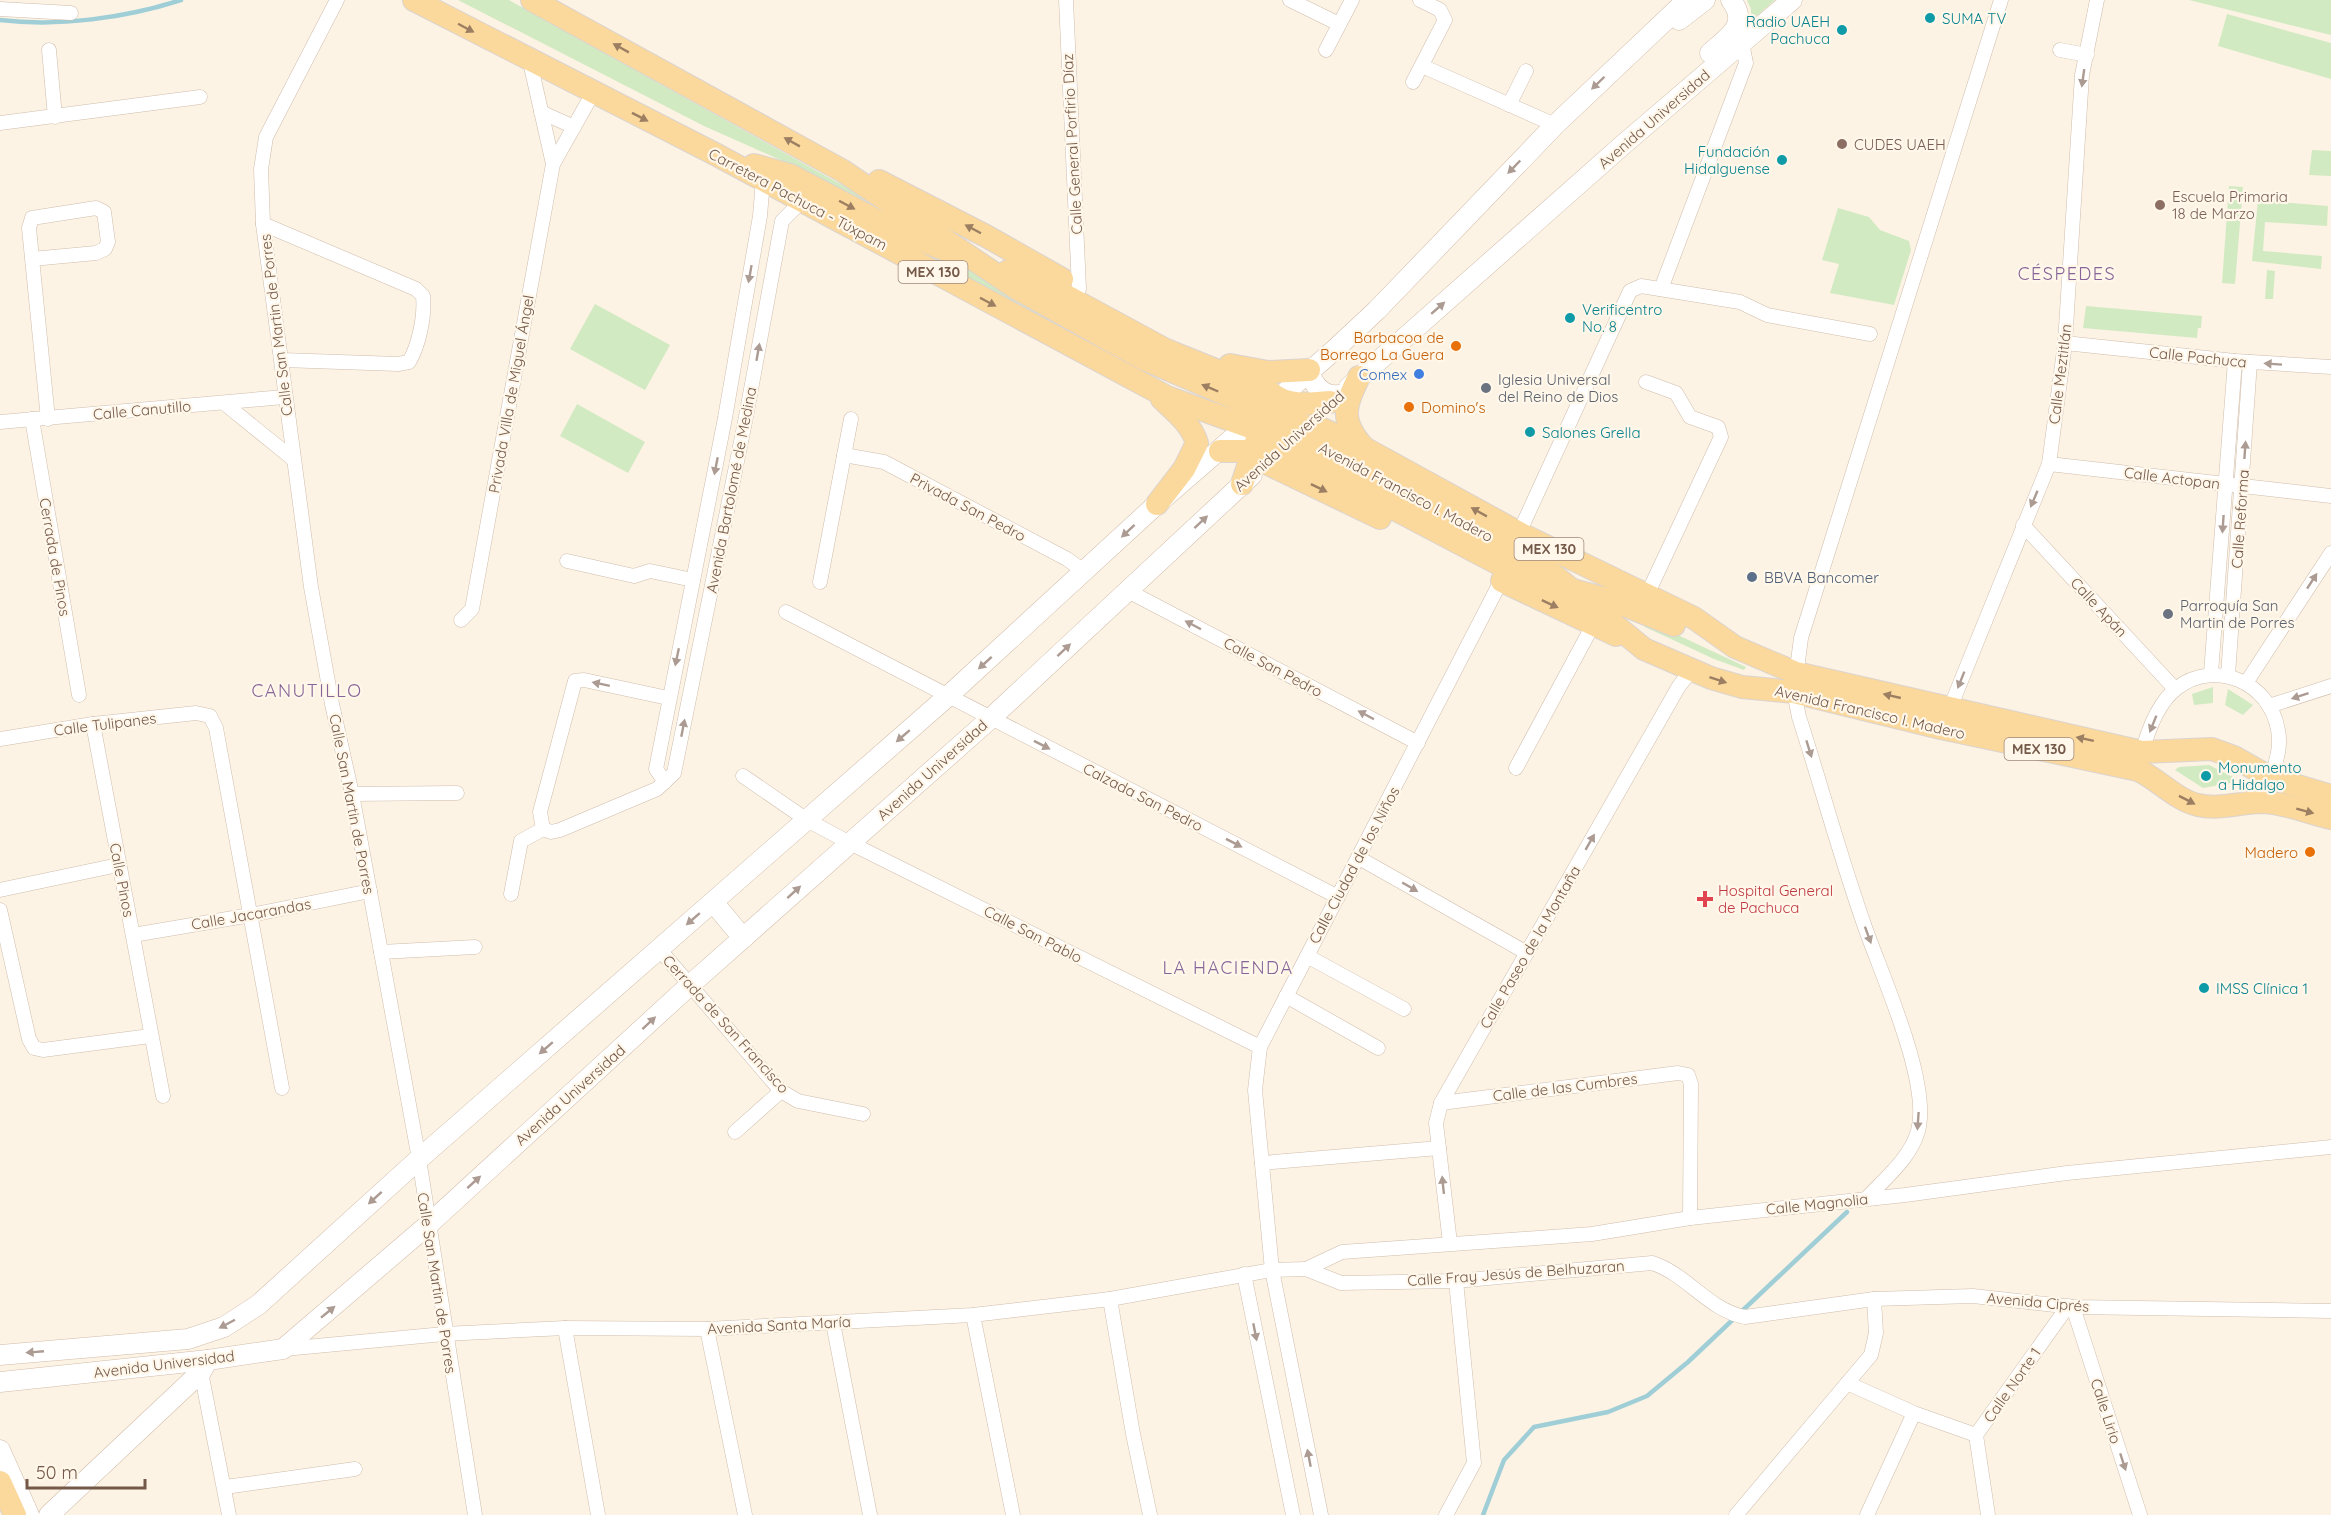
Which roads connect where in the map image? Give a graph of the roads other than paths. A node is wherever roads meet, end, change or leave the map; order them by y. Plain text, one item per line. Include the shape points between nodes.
1 (337, 0) edge
2 (414, 0) edge
3 (532, 0) edge
4 (1066, 0) edge
5 (1290, 0) edge
6 (1352, 0) edge
7 (1420, 0) edge
8 (1687, 0) edge
9 (1705, 0) edge
10 (1731, 0) edge
11 (1792, 0) edge
12 (2001, 0) edge
13 (2097, 0) edge
14 (0, 9) edge
15 (71, 13) dead end
16 (1339, 24) junction
17 (1742, 43) junction
18 (49, 50) dead end
19 (1326, 50) dead end
20 (2060, 50) dead end
21 (1629, 53) junction
22 (2087, 55) junction
23 (530, 62) junction
24 (1422, 66) junction
25 (1526, 71) dead end
26 (1413, 82) dead end
27 (593, 93) junction
28 (200, 97) dead end
29 (1509, 105) junction
30 (541, 112) junction
31 (55, 117) junction
32 (0, 123) edge
33 (1555, 125) junction
34 (574, 127) junction
35 (1624, 143) junction
36 (715, 154) junction
37 (553, 164) junction
38 (843, 171) junction
39 (763, 180) junction
40 (802, 201) junction
41 (263, 224) junction
42 (32, 258) junction
43 (978, 261) junction
44 (1079, 289) junction
45 (1660, 289) junction
46 (1870, 334) dead end
47 (2065, 343) junction
48 (282, 360) junction
49 (2235, 362) junction
50 (2250, 362) junction
51 (2331, 368) edge
52 (1309, 370) junction
53 (1359, 377) junction
54 (1646, 382) dead end
55 (1152, 389) junction
56 (284, 397) junction
57 (1335, 398) junction
58 (224, 403) junction
59 (725, 418) junction
60 (32, 419) junction
61 (48, 419) junction
62 (851, 419) dead end
63 (0, 422) edge
64 (745, 422) junction
65 (1275, 429) junction
66 (1364, 448) junction
67 (1218, 453) junction
68 (844, 455) junction
69 (293, 459) junction
70 (2049, 464) junction
71 (1242, 484) junction
72 (2226, 484) junction
73 (2243, 485) junction
74 (2331, 496) edge
75 (1157, 504) junction
76 (2023, 525) junction
77 (1519, 533) junction
78 (2331, 553) edge
79 (567, 561) dead end
80 (1085, 572) junction
81 (693, 580) junction
82 (1501, 581) junction
83 (820, 582) dead end
84 (1128, 591) junction
85 (1577, 592) junction
86 (1646, 597) junction
87 (786, 612) dead end
88 (460, 620) dead end
89 (1593, 625) junction
90 (1735, 647) junction
91 (1644, 649) junction
92 (1692, 670) junction
93 (2211, 673) junction
94 (2228, 675) junction
95 (1795, 683) junction
96 (2246, 683) junction
97 (2331, 686) edge
98 (2175, 689) junction
99 (79, 695) dead end
100 (947, 697) junction
101 (668, 698) junction
102 (2269, 706) junction
103 (990, 719) junction
104 (1945, 719) junction
105 (93, 724) junction
106 (0, 739) edge
107 (1418, 742) junction
108 (2140, 761) junction
109 (1516, 768) dead end
110 (743, 776) dead end
111 (2271, 778) junction
112 (665, 782) junction
113 (457, 794) dead end
114 (352, 795) junction
115 (2331, 796) edge
116 (2265, 802) junction
117 (2331, 818) edge
118 (807, 820) junction
119 (543, 829) junction
120 (850, 843) junction
121 (1359, 858) junction
122 (118, 865) junction
123 (0, 890) edge
124 (370, 891) junction
125 (511, 894) dead end
126 (1338, 897) junction
127 (713, 902) junction
128 (0, 910) edge
129 (251, 915) junction
130 (133, 935) junction
131 (743, 938) junction
132 (475, 947) dead end
133 (659, 949) junction
134 (381, 952) junction
135 (1527, 953) junction
136 (1307, 956) junction
137 (690, 985) junction
138 (1286, 996) junction
139 (1404, 1009) dead end
140 (150, 1036) junction
141 (1260, 1047) junction
142 (1378, 1048) dead end
143 (282, 1088) dead end
144 (781, 1091) junction
145 (163, 1096) dead end
146 (1441, 1103) junction
147 (863, 1114) dead end
148 (735, 1132) dead end
149 (2331, 1147) edge
150 (1439, 1148) junction
151 (418, 1159) junction
152 (1262, 1164) junction
153 (1866, 1199) junction
154 (1690, 1218) junction
155 (429, 1224) junction
156 (1450, 1243) junction
157 (1306, 1269) junction
158 (1272, 1270) junction
159 (1244, 1274) junction
160 (1456, 1281) junction
161 (1110, 1299) junction
162 (1874, 1299) junction
163 (2070, 1306) junction
164 (2331, 1311) edge
165 (973, 1315) junction
166 (1746, 1317) joint
167 (833, 1323) junction
168 (565, 1328) junction
169 (707, 1329) junction
170 (444, 1334) junction
171 (283, 1349) junction
172 (0, 1355) edge
173 (205, 1366) junction
174 (0, 1382) edge
175 (1847, 1383) junction
176 (1914, 1413) junction
177 (1976, 1435) junction
178 (0, 1450) edge
179 (355, 1469) dead end
180 (0, 1482) edge
181 (225, 1487) junction
182 (52, 1514) edge
183 (15, 1515) edge
184 (29, 1515) edge
185 (230, 1515) edge
186 (475, 1515) edge
187 (598, 1515) edge
188 (745, 1515) edge
189 (870, 1515) edge
190 (1014, 1515) edge
191 (1150, 1515) edge
192 (1293, 1515) edge
193 (1320, 1515) edge
194 (1446, 1515) edge
195 (1736, 1515) edge
196 (1867, 1515) edge
197 (1988, 1515) edge
198 (2140, 1515) edge

1 - 41 street, Calle San Martin de Porres via 266,137 261,169
2 -> 23 main road, Carretera Pachuca - Túxpam / MEX 130
38 -> 3 main road, MEX 130
4 - 44 street, Calle General Porfirio Díaz
5 - 16 street
6 - 16 street
7 - 24 street via 1440,10 1445,20
8 - 21 main road
9 - 21 main road
10 - 35 main road via 1739,13 1734,29 1639,114
11 - 17 main road, Avenida Universidad
12 - 95 street via 1801,638
13 - 22 street, Calle Meztitlán
14 - 15 street
16 - 19 street
17 - 35 main road, Avenida Universidad
17 - 45 street via 1746,63
18 - 31 street
20 - 22 street
21 -> 33 main road
22 -> 47 street, Calle Meztitlán via 2082,75
23 - 27 main road, Carretera Pachuca - Túxpam / MEX 130
23 - 30 street, Privada Villa de Miguel Ángel
24 - 26 street
24 - 29 street
25 - 29 street
27 - 34 street, Privada Villa de Miguel Ángel
27 -> 36 main road, Carretera Pachuca - Túxpam / MEX 130
28 - 31 street
29 - 33 street
30 - 34 street
30 - 37 street, Privada Villa de Miguel Ángel
31 - 32 street
33 -> 52 main road via 1377,310
34 - 37 street, Privada Villa de Miguel Ángel
53 -> 35 main road, Avenida Universidad
36 - 39 main road, Carretera Pachuca - Túxpam / MEX 130
36 -> 43 main road via 790,175 897,231
37 - 88 street, Privada Villa de Miguel Ángel via 472,609
38 - 43 main road, MEX 130
44 -> 38 main road via 885,183
39 - 40 main road, Carretera Pachuca - Túxpam / MEX 130
39 -> 59 street, Avenida Bartolomé de Medina
40 -> 55 main road, Carretera Pachuca - Túxpam / MEX 130
64 -> 40 street, Avenida Bartolomé de Medina via 782,221
41 - 48 street, Calle San Martin de Porres
41 - 48 street via 416,289 423,296 415,353 409,362
42 - 42 street via 105,249 108,242 104,212 96,208 32,218
42 - 61 street
43 - 65 main road, MEX 130 via 1026,294
44 - 52 main road via 1232,366 1268,372
45 - 46 street via 1740,302 1767,315
45 - 77 street via 1641,286 1630,291
47 - 49 street, Calle Pachuca
47 - 70 street, Calle Meztitlán
48 - 56 street, Calle San Martin de Porres
49 - 50 street, Calle Pachuca
49 - 72 street, Calle Reforma
51 -> 50 street, Calle Pachuca
73 -> 50 street, Calle Reforma
52 - 57 main road via 1320,390
52 - 65 main road
53 - 57 main road, Avenida Universidad
53 - 66 main road via 1346,406 1346,417
54 - 86 street via 1676,393 1690,417 1718,428 1721,437
55 - 65 main road, Carretera Pachuca - Túxpam / MEX 130
55 - 75 main road via 1184,420 1197,443 1184,469
56 - 58 street, Calle Canutillo
56 - 69 street, Calle San Martin de Porres
57 - 65 main road
58 - 61 street, Calle Canutillo
58 - 69 street
59 - 64 street
59 -> 81 street, Avenida Bartolomé de Medina
60 - 61 street, Calle Canutillo
60 - 63 street, Calle Canutillo
60 - 99 street, Cerrada de Pinos
62 - 68 street
112 -> 64 street, Avenida Bartolomé de Medina via 674,773
65 - 66 main road, Avenida Francisco I. Madero / MEX 130 via 1320,428
65 - 67 main road
65 - 71 main road
65 -> 82 main road
65 - 85 main road, Avenida Francisco I. Madero / MEX 130 via 1310,442 1507,545
77 -> 66 main road, Avenida Francisco I. Madero / MEX 130
67 - 71 main road via 1240,465
67 - 75 main road, Avenida Universidad
68 - 80 street, Privada San Pedro via 884,462
68 - 83 street
69 - 114 street, Calle San Martin de Porres via 311,587
70 - 72 street, Calle Actopan
70 -> 76 street, Calle Meztitlán
84 -> 71 main road, Avenida Universidad
72 - 73 street, Calle Actopan
72 -> 93 street, Calle Reforma
73 - 74 street, Calle Actopan
73 - 94 street, Calle Reforma
75 -> 80 main road, Avenida Universidad
76 - 98 street, Calle Apán
76 -> 104 street, Calle Meztitlán
77 - 86 main road, Avenida Francisco I. Madero / MEX 130
96 -> 78 street
79 - 81 street via 634,576 650,571
80 -> 100 main road, Avenida Universidad
81 -> 101 street, Avenida Bartolomé de Medina
82 -> 89 main road
82 - 107 street, Calle Ciudad de los Niños
103 -> 84 main road, Avenida Universidad
107 -> 84 street, Calle San Pedro
85 - 90 main road via 1614,601
85 - 91 main road, Avenida Francisco I. Madero / MEX 130
86 - 90 main road, Avenida Francisco I. Madero / MEX 130 via 1694,618
87 - 100 street, Calzada San Pedro
89 - 91 main road
89 - 109 street
90 - 95 main road, Avenida Francisco I. Madero / MEX 130
91 - 92 main road, Avenida Francisco I. Madero / MEX 130
92 -> 95 main road, Avenida Francisco I. Madero / MEX 130 via 1742,687
135 -> 92 street, Calle Paseo de la Montaña via 1679,686
93 - 94 street
93 - 98 street
94 - 96 street
95 - 104 main road, Avenida Francisco I. Madero / MEX 130
95 -> 153 street via 1799,717 1866,929 1907,1040 1919,1101 1918,1130 1905,1158
96 - 102 street
97 -> 102 street
98 -> 108 street via 2154,719
100 - 103 street, Calzada San Pedro
100 -> 118 main road, Avenida Universidad
101 - 112 street, Avenida Bartolomé de Medina via 656,769
101 -> 119 street via 575,681 540,813
102 - 111 street via 2278,730 2278,755
103 - 120 main road, Avenida Universidad
103 -> 126 street, Calzada San Pedro
104 - 108 main road, Avenida Francisco I. Madero / MEX 130
105 - 106 street, Calle Tulipanes
105 - 122 street, Calle Pinos
105 - 129 street, Calle Tulipanes via 196,713 210,716 216,728
107 - 121 street, Calle Ciudad de los Niños
108 - 111 main road, Avenida Francisco I. Madero / MEX 130 via 2212,749
108 -> 116 main road, Avenida Francisco I. Madero / MEX 130 via 2174,793 2196,805 2221,807
110 - 118 street, Calle San Pablo
111 - 115 main road, Avenida Francisco I. Madero / MEX 130
111 - 116 street
112 - 119 street via 657,789 560,830
113 - 114 street
114 - 124 street, Calle San Martin de Porres
116 -> 117 main road, Avenida Francisco I. Madero / MEX 130
118 - 120 street, Calle San Pablo
118 - 127 main road, Avenida Universidad
119 - 125 street via 521,841
131 -> 120 main road, Avenida Universidad
120 - 141 street, Calle San Pablo
121 - 126 street, Calle Ciudad de los Niños
121 -> 135 street
122 - 123 street
122 - 130 street, Calle Pinos
124 - 129 street, Calle Jacarandas
124 - 134 street, Calle San Martin de Porres
126 - 136 street, Calle Ciudad de los Niños
127 - 131 main road
127 -> 133 main road, Avenida Universidad
128 - 140 street via 34,1048
129 - 130 street, Calle Jacarandas
129 - 143 street
130 - 140 street, Calle Pinos
131 - 137 main road, Avenida Universidad
132 - 134 street
133 - 137 street, Cerrada de San Francisco
133 -> 151 main road, Avenida Universidad
134 - 151 street, Calle San Martin de Porres
135 - 146 street, Calle Paseo de la Montaña
136 - 138 street, Calle Ciudad de los Niños
136 - 139 street
137 - 144 street, Cerrada de San Francisco
155 -> 137 main road, Avenida Universidad
138 - 141 street, Calle Ciudad de los Niños
138 - 142 street
140 - 145 street, Calle Pinos
141 - 152 street, Calle Ciudad de los Niños via 1255,1090
144 - 147 street, Cerrada de San Francisco via 798,1101
144 - 148 street
146 - 150 street, Calle Paseo de la Montaña via 1436,1123
146 - 154 street, Calle de las Cumbres via 1678,1073 1688,1075
149 - 153 street, Calle Magnolia via 2067,1173
150 - 152 street
156 -> 150 street, Calle Paseo de la Montaña
151 - 155 street, Calle San Martin de Porres
151 -> 172 main road, Avenida Universidad via 258,1305 224,1327 188,1339
152 - 158 street, Calle Ciudad de los Niños
153 - 154 street, Calle Magnolia
154 - 156 street, Calle Magnolia via 1592,1234
155 - 170 street, Calle San Martin de Porres
171 -> 155 main road, Avenida Universidad
156 - 157 street, Calle Magnolia via 1342,1252
157 - 158 street, Calle Fray Jesús de Belhuzaran
157 - 160 street, Calle Fray Jesús de Belhuzaran via 1341,1282
158 - 159 street, Avenida Santa María
193 -> 158 street, Calle Ciudad de los Niños
159 - 161 street, Avenida Santa María
159 -> 192 street
160 - 166 street, Calle Fray Jesús de Belhuzaran via 1652,1263 1669,1268 1727,1313
160 - 194 street via 1474,1463
161 - 165 street, Avenida Santa María
161 - 191 street
162 - 163 street, Avenida Ciprés via 1973,1296
162 - 166 street, Avenida Ciprés
162 - 175 street via 1875,1343
163 - 164 street, Avenida Ciprés
163 - 177 street, Calle Norte 1
163 -> 198 street, Calle Lirio
165 - 167 street, Avenida Santa María
165 - 190 street
167 - 169 street, Avenida Santa María
167 - 189 street
168 - 169 street, Avenida Santa María
168 - 170 street, Avenida Santa María
168 - 187 street
169 - 188 street
170 - 171 street, Avenida Santa María
170 - 186 street, Calle San Martin de Porres
171 - 173 main road, Avenida Universidad
173 - 174 main road, Avenida Universidad
173 - 181 street
173 - 182 main road
175 - 176 street, Calle Norte 1
175 - 195 street
176 - 177 street, Calle Norte 1
176 - 196 street
177 - 197 street
178 - 184 main road
179 - 181 street
180 - 183 main road
181 - 185 street

